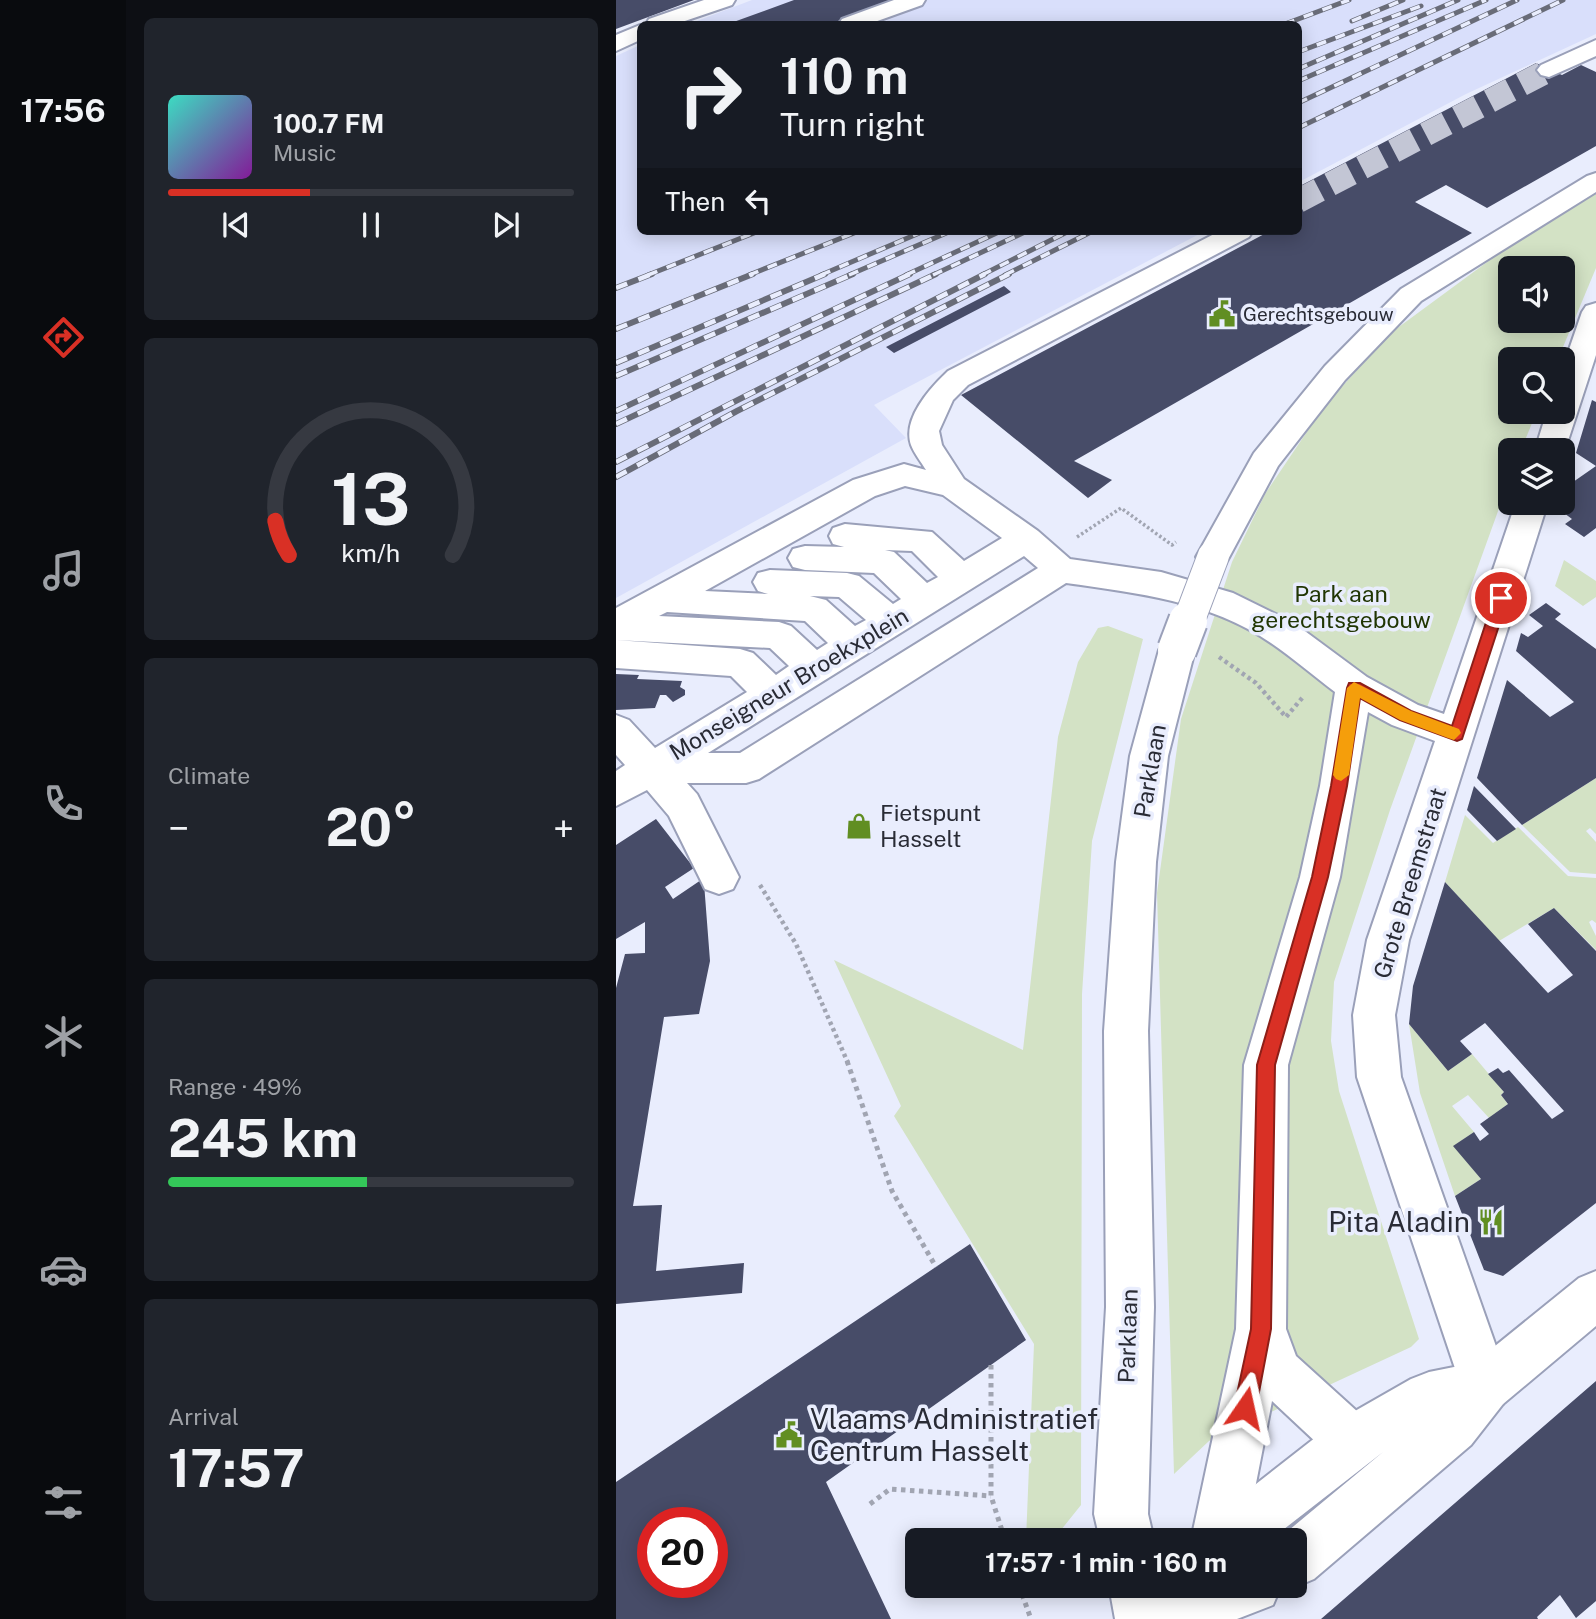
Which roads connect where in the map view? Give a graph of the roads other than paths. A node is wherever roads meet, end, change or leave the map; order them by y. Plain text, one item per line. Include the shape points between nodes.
1 (724, 0) edge
2 (914, 0) edge
3 (670, 21) edge
4 (858, 21) edge
5 (637, 34) edge
6 (616, 44) edge
7 (1594, 49) edge
8 (1549, 69) tunnel mouth
9 (1596, 181) edge
10 (1232, 235) edge
11 (1596, 312) edge
12 (1575, 373) edge
13 (953, 487) junction
14 (1528, 515) edge
15 (777, 533) junction
16 (1026, 539) junction
17 (737, 555) junction
18 (1061, 570) junction
19 (698, 577) junction
20 (962, 579) junction
21 (656, 601) junction
22 (925, 601) junction
23 (892, 622) junction
24 (616, 625) edge
25 (853, 645) junction
26 (616, 654) edge
27 (814, 670) junction
28 (1354, 688) junction
29 (773, 694) junction
30 (616, 730) edge
31 (1457, 734) junction
32 (652, 768) junction
33 (616, 790) edge
34 (738, 878) road end
35 (1596, 1295) edge
36 (1261, 1329) junction
37 (1485, 1386) junction
38 (1352, 1441) junction
39 (1124, 1528) edge
40 (1220, 1528) edge
41 (1243, 1528) edge
42 (1307, 1550) edge
43 (1139, 1598) edge
44 (1143, 1619) edge

1 - 3 street
2 - 4 street
5 - 6 street
7 - 8 street
9 - 39 street, Parklaan, bridge via 1411,295 1335,373 1265,461 1213,557 1177,650 1149,756 1136,862 1126,1031 1130,1307 1121,1514
10 - 13 street via 958,378 940,395 925,431 927,446
11 - 12 street
13 - 15 street via 904,475 842,497
13 - 16 street
14 - 31 street, Grote Breemstraat
15 - 17 street
15 - 20 street via 920,540
16 - 18 street
16 - 20 street, Monseigneur Broekxplein
17 - 19 street
17 - 22 street via 882,561
18 - 28 street via 1161,584 1222,603 1282,632
18 - 32 street via 746,768
19 - 21 street
19 - 23 street via 847,585
20 - 22 street, Monseigneur Broekxplein
21 - 24 street
21 - 25 street via 814,609
22 - 23 street, Monseigneur Broekxplein
23 - 25 street, Monseigneur Broekxplein
24 - 27 street via 779,635
25 - 27 street, Monseigneur Broekxplein
26 - 29 street via 740,663
27 - 29 street, Monseigneur Broekxplein
28 - 31 street via 1405,715
28 - 36 street via 1320,877 1266,1065
29 - 32 street, Monseigneur Broekxplein
30 - 32 street
31 - 37 street, Grote Breemstraat via 1388,940 1374,1015 1379,1077
32 - 33 street, Monseigneur Broekxplein
32 - 34 street
35 - 37 street
36 - 38 street via 1278,1373
36 - 40 street
37 - 38 street via 1429,1397
37 - 42 street via 1453,1427
38 - 41 street
43 - 44 street

